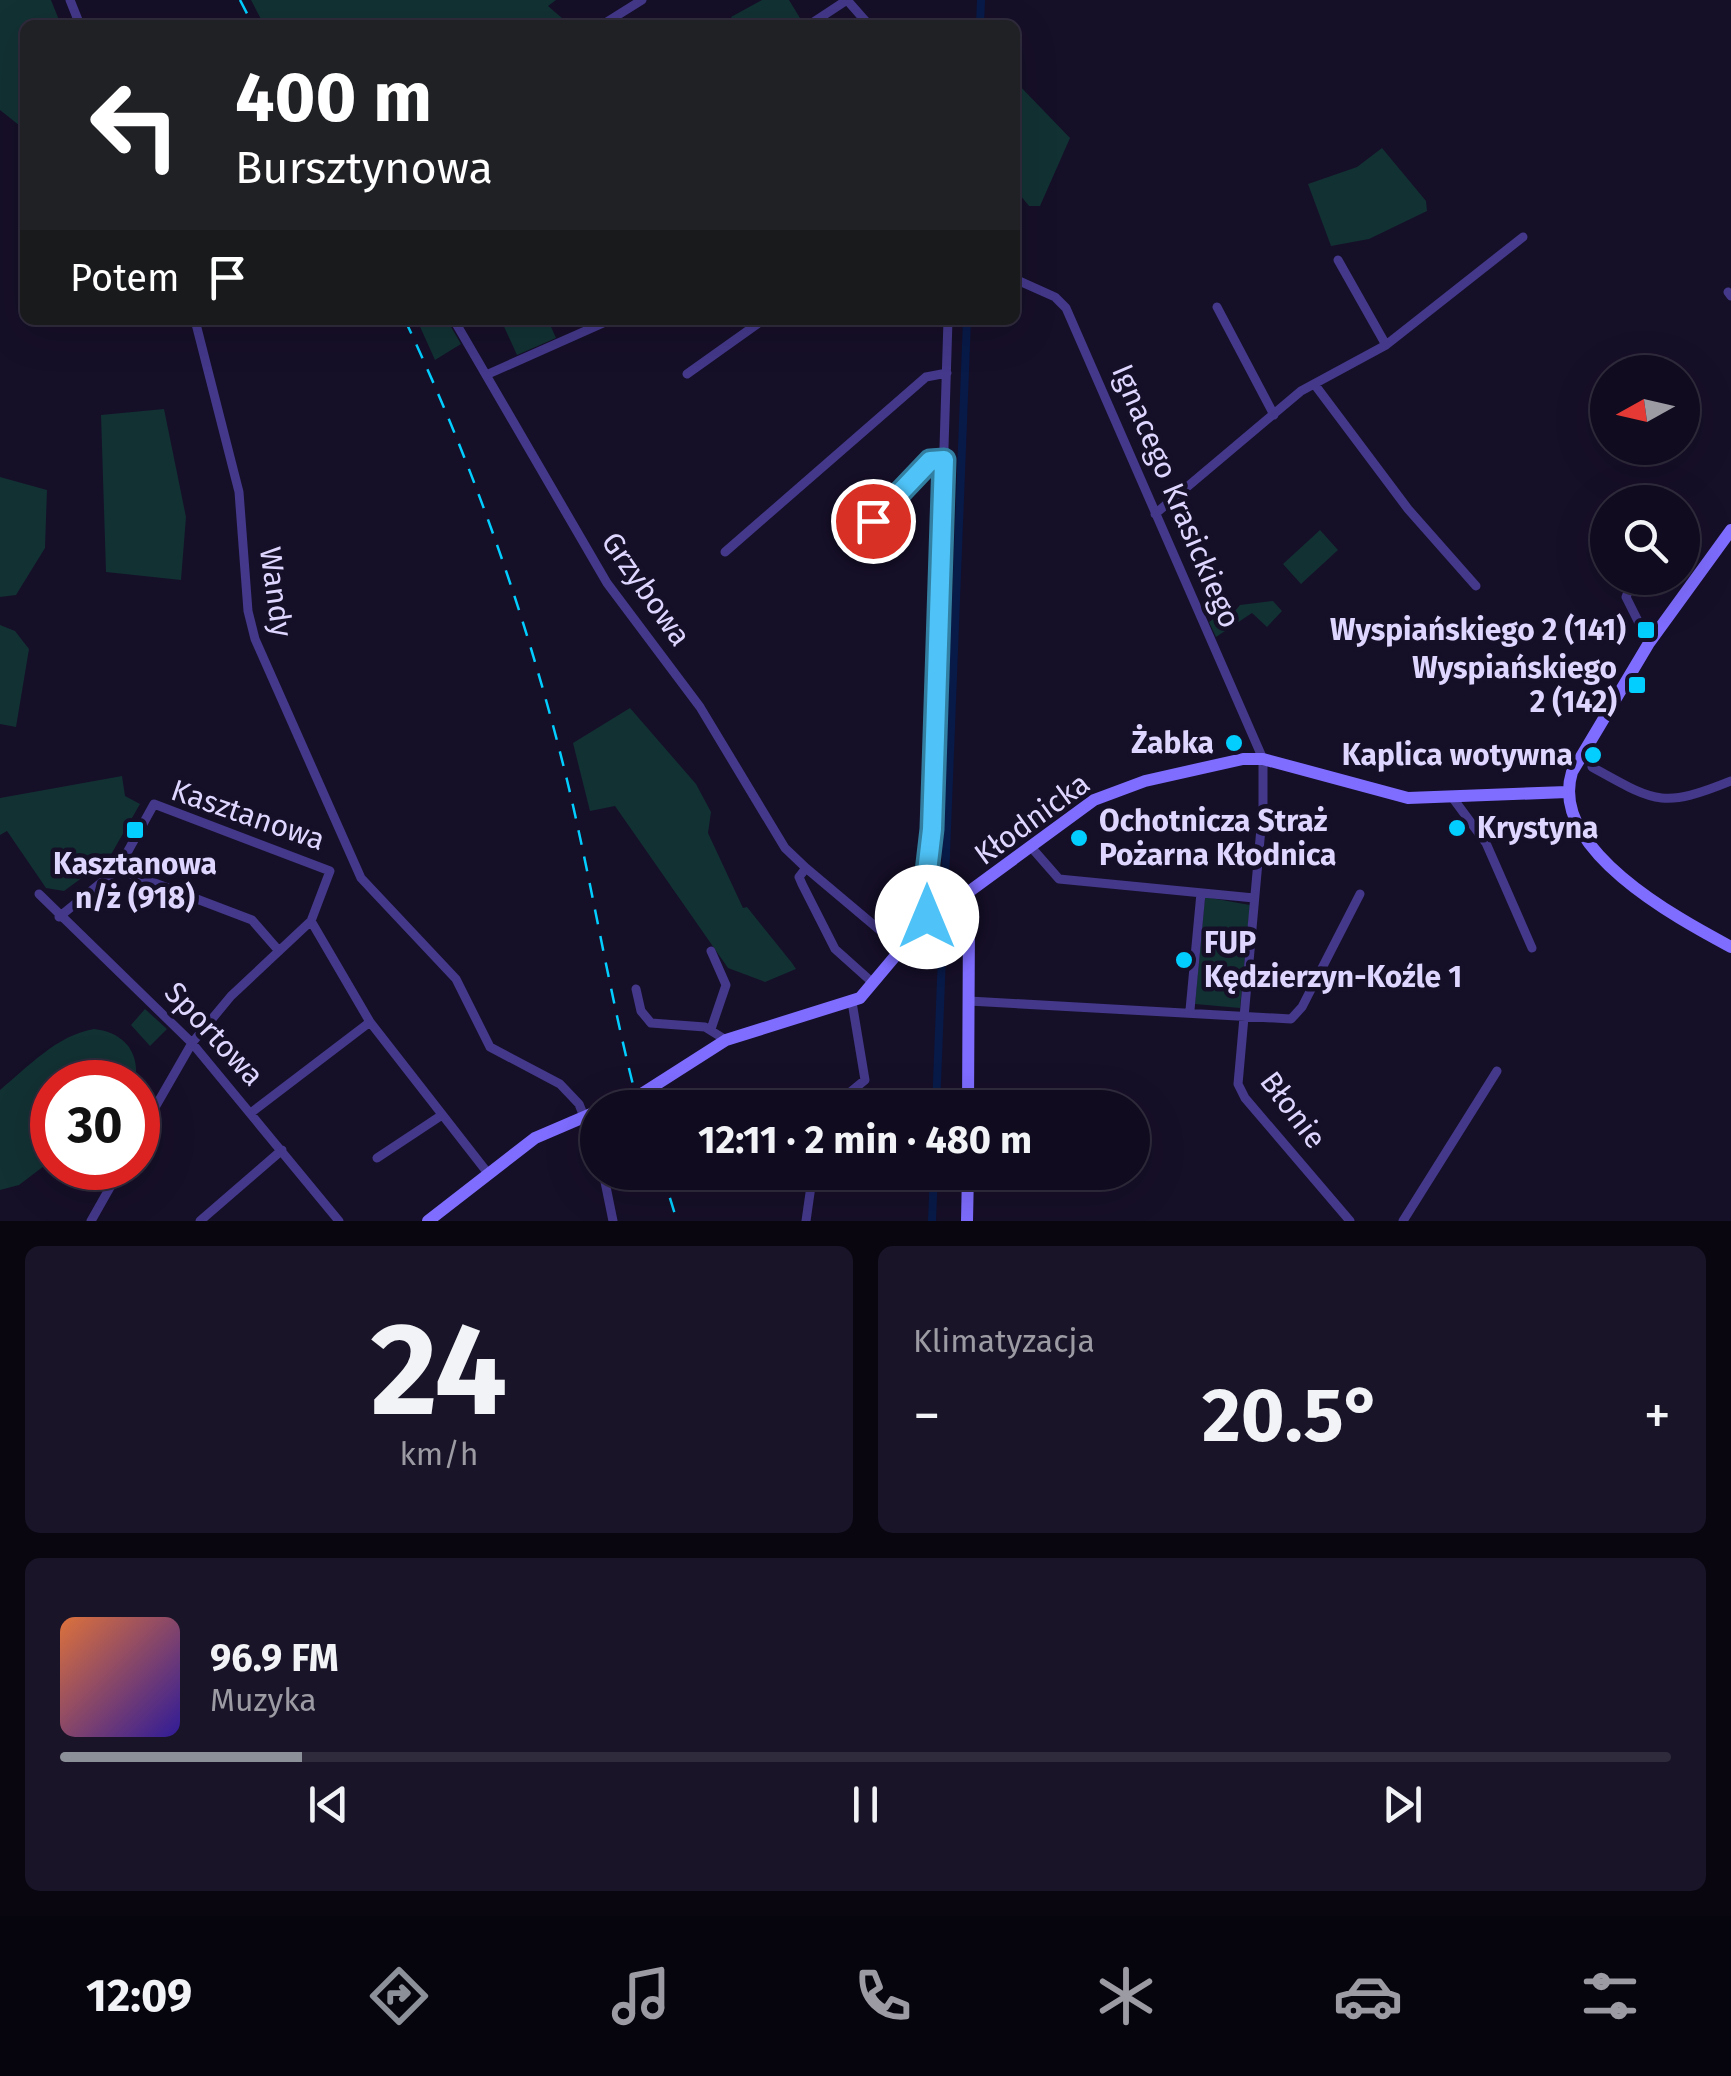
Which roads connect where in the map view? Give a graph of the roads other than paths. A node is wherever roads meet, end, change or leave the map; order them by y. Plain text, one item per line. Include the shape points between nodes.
1 (642, 0) edge
2 (847, 0) edge
3 (610, 20) edge
4 (817, 20) edge
5 (865, 20) edge
6 (1523, 237) dead end
7 (1338, 260) dead end
8 (1020, 281) edge
9 (1217, 308) dead end
10 (196, 325) edge
11 (458, 325) edge
12 (599, 325) edge
13 (756, 325) edge
14 (948, 325) edge
15 (1386, 345) junction
16 (947, 373) junction
17 (688, 374) dead end
18 (486, 376) junction
19 (1315, 385) junction
20 (1274, 415) junction
21 (944, 460) junction
22 (1155, 514) junction
23 (1731, 530) edge
24 (849, 546) dead end
25 (725, 552) dead end
26 (1476, 586) dead end
27 (1627, 595) edge
28 (1650, 644) junction
29 (1263, 759) junction
30 (1592, 767) dead end
31 (1731, 780) edge
32 (1567, 792) junction
33 (1452, 797) junction
34 (1031, 848) junction
35 (350, 858) junction
36 (806, 868) junction
37 (118, 869) junction
38 (330, 871) junction
39 (1201, 893) junction
40 (39, 894) dead end
41 (1360, 894) dead end
42 (1254, 898) junction
43 (956, 903) junction
44 (59, 917) junction
45 (311, 920) junction
46 (932, 920) junction
47 (1731, 947) edge
48 (901, 948) junction
49 (1532, 948) dead end
50 (279, 951) junction
51 (711, 951) dead end
52 (873, 983) junction
53 (636, 990) dead end
54 (969, 1001) junction
55 (852, 1002) junction
56 (1190, 1010) junction
57 (1244, 1014) junction
58 (370, 1022) junction
59 (711, 1029) junction
60 (726, 1040) junction
61 (192, 1043) junction
62 (1497, 1071) dead end
63 (648, 1090) tunnel mouth
64 (853, 1090) edge
65 (968, 1090) edge
66 (160, 1099) edge
67 (580, 1107) edge
68 (252, 1112) junction
69 (442, 1115) junction
70 (580, 1118) edge
71 (282, 1150) junction
72 (378, 1158) dead end
73 (487, 1172) junction
74 (108, 1190) edge
75 (607, 1190) edge
76 (810, 1190) edge
77 (968, 1190) edge
78 (91, 1221) edge
79 (200, 1221) edge
80 (339, 1221) edge
81 (428, 1221) edge
82 (613, 1221) edge
83 (806, 1221) edge
84 (968, 1221) edge
85 (1350, 1221) edge
86 (1403, 1221) edge

1 - 3 street
2 - 4 street
2 - 5 street
6 - 15 street
7 - 15 street
8 - 22 street, Ignacego Krasickiego via 1066,308
9 - 20 street
10 - 35 street, Wandy via 239,492 255,638
11 - 18 street, Grzybowa
12 - 18 street
13 - 17 street
14 - 16 street
15 - 19 street
16 - 21 street
16 - 25 street via 926,377
18 - 36 street, Grzybowa via 608,583 700,707 785,848
19 - 20 street
19 - 26 street
20 - 22 street
21 - 24 street via 930,461
21 - 46 street via 932,829 923,906
22 - 29 street, Ignacego Krasickiego
23 - 28 main road
27 - 28 street
28 - 32 main road via 1572,772
29 - 33 main road, Kłodnicka via 1379,794
29 - 34 main road, Kłodnicka via 1218,763 1109,792
29 - 42 street, Błonie
30 - 31 street via 1656,799 1682,800
32 - 33 main road, Kłodnicka
32 - 47 main road via 1576,820 1622,880
33 - 49 street via 1486,843
34 - 39 street via 1060,879
34 - 43 main road, Kłodnicka
35 - 38 street, Kasztanowa
35 - 67 street, Kasztanowa via 374,895 456,978 490,1047 560,1084
36 - 48 street, Grzybowa
36 - 52 street, Grzybowa via 802,884 836,949
37 - 38 street, Kasztanowa via 154,804
37 - 44 street, Kasztanowa
37 - 50 street via 252,920
38 - 45 street
39 - 42 street
39 - 56 street
40 - 44 street, Sportowa
41 - 57 street via 1291,1019
42 - 57 street, Błonie
43 - 46 main road, Kłodnicka
43 - 54 main road via 969,919
44 - 61 street, Sportowa
45 - 50 street
45 - 58 street
46 - 48 main road, Kłodnicka
48 - 52 main road, Kłodnicka
50 - 61 street
51 - 59 street via 726,984
52 - 55 main road, Kłodnicka
53 - 59 street via 651,1024
54 - 56 street
54 - 65 main road
55 - 60 main road, Kłodnicka
55 - 64 street via 865,1080
56 - 57 street
57 - 85 street, Błonie via 1238,1084
58 - 68 street
58 - 69 street
59 - 60 street
60 - 63 main road, Kłodnicka
61 - 66 street
61 - 68 street, Sportowa
62 - 86 street
68 - 71 street, Sportowa
69 - 72 street
69 - 73 street
70 - 73 main road via 535,1138
71 - 79 street
71 - 80 street, Sportowa
73 - 81 main road
74 - 78 street
75 - 82 street
76 - 83 street
77 - 84 main road

